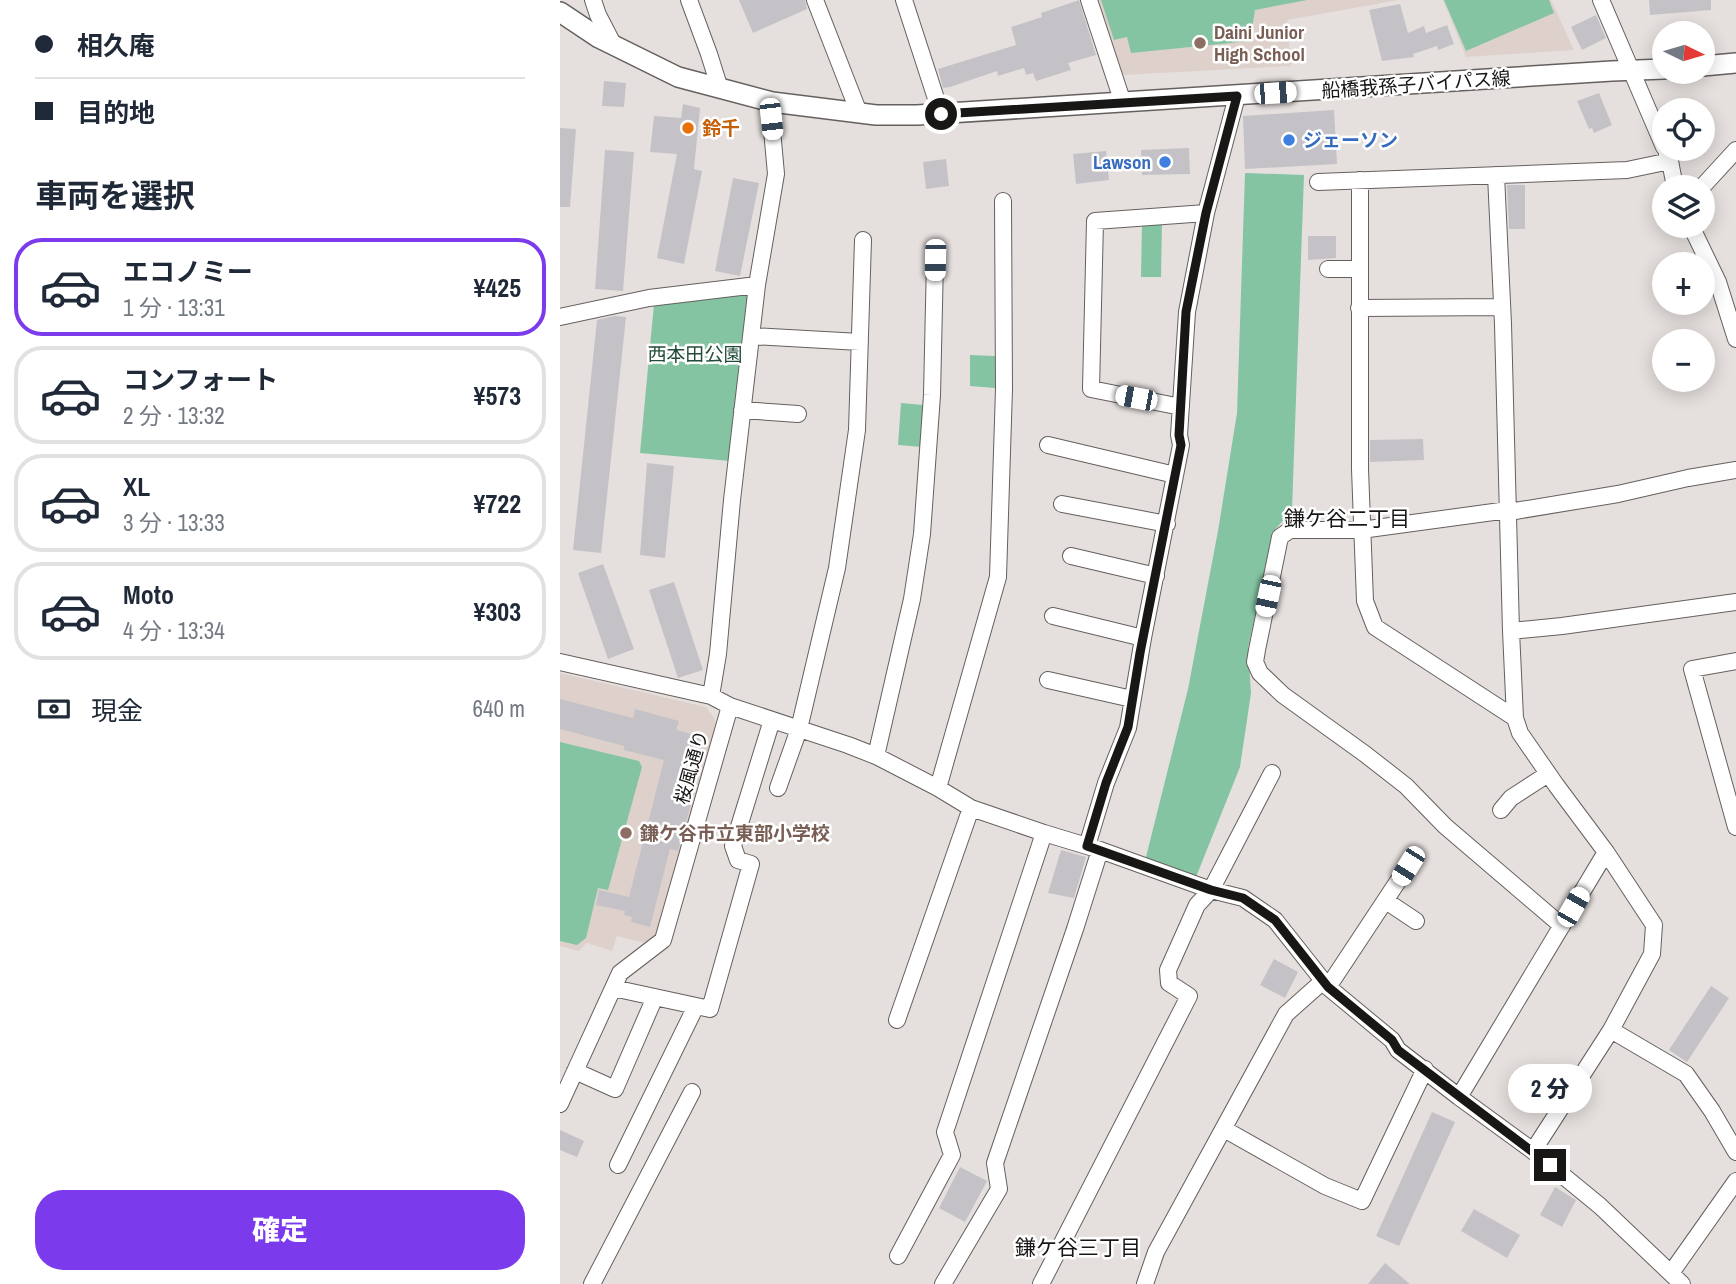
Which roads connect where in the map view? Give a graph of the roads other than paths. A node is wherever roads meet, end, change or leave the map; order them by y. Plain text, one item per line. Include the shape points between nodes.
1 (593, 0) edge
2 (688, 0) edge
3 (815, 0) edge
4 (904, 0) edge
5 (1089, 0) edge
6 (1601, 0) edge
7 (560, 12) edge
8 (614, 46) junction
9 (1736, 63) edge
10 (1715, 65) edge
11 (1652, 69) edge
12 (1632, 70) junction
13 (720, 89) junction
14 (1237, 96) junction
15 (772, 102) junction
16 (1123, 103) junction
17 (859, 113) junction
18 (941, 114) junction
19 (1652, 118) edge
20 (1736, 150) edge
21 (1652, 158) edge
22 (1714, 175) edge
23 (1496, 176) junction
24 (1360, 180) junction
25 (1318, 182) dead end
26 (1003, 201) dead end
27 (1206, 213) junction
28 (1697, 238) edge
29 (863, 240) dead end
30 (935, 260) dead end
31 (1328, 269) dead end
32 (1359, 270) junction
33 (757, 285) junction
34 (1502, 307) junction
35 (1359, 308) junction
36 (560, 317) edge
37 (751, 336) junction
38 (1736, 340) edge
39 (860, 342) junction
40 (1181, 407) junction
41 (743, 410) junction
42 (798, 414) dead end
43 (1048, 445) dead end
44 (1736, 470) edge
45 (1175, 475) junction
46 (1062, 504) dead end
47 (1508, 510) junction
48 (1167, 524) junction
49 (1362, 530) junction
50 (1072, 556) dead end
51 (1156, 576) junction
52 (1736, 602) edge
53 (1053, 616) dead end
54 (1511, 631) junction
55 (1143, 638) junction
56 (1736, 661) edge
57 (560, 662) edge
58 (1048, 680) dead end
59 (711, 696) junction
60 (1132, 699) junction
61 (730, 706) junction
62 (1515, 718) junction
63 (772, 720) junction
64 (799, 729) junction
65 (876, 756) junction
66 (1272, 773) dead end
67 (1548, 774) junction
68 (778, 788) dead end
69 (937, 788) junction
70 (971, 808) junction
71 (1501, 810) dead end
72 (1736, 827) edge
73 (1044, 833) junction
74 (1094, 848) junction
75 (1606, 852) junction
76 (1408, 866) dead end
77 (1211, 890) junction
78 (1386, 901) junction
79 (1416, 921) dead end
80 (1562, 926) junction
81 (1325, 984) junction
82 (613, 988) junction
83 (655, 997) junction
84 (696, 1006) junction
85 (897, 1020) dead end
86 (1611, 1030) junction
87 (1424, 1069) junction
88 (575, 1071) junction
89 (692, 1092) dead end
90 (1459, 1097) junction
91 (560, 1104) edge
92 (1224, 1129) junction
93 (1533, 1152) junction
94 (1736, 1152) edge
95 (618, 1165) dead end
96 (1736, 1181) edge
97 (898, 1256) dead end
98 (1676, 1279) edge
99 (592, 1284) edge
100 (943, 1284) edge
101 (1041, 1284) edge
102 (1145, 1284) edge

1 - 8 street
2 - 13 street
3 - 17 street
4 - 18 street
5 - 16 street
6 - 12 street
7 - 8 street, 船橋我孫子バイパス線
8 - 13 street, 船橋我孫子バイパス線 via 678,77
9 - 10 street
11 - 12 street, 船橋我孫子バイパス線
12 - 14 street, 船橋我孫子バイパス線
12 - 19 street
13 - 15 street, 船橋我孫子バイパス線
14 - 16 street, 船橋我孫子バイパス線
14 - 27 street
15 - 17 street, 船橋我孫子バイパス線
15 - 33 street via 776,174
16 - 18 street, 船橋我孫子バイパス線
17 - 18 street, 船橋我孫子バイパス線
20 - 22 street
21 - 23 street via 1627,170
23 - 24 street
23 - 34 street
24 - 25 street
24 - 32 street
26 - 69 street via 1004,390 998,577
27 - 40 street via 1186,312
27 - 40 street via 1095,221 1091,389
28 - 38 street via 1718,282
29 - 39 street
30 - 65 street via 922,534
31 - 32 street
32 - 35 street
33 - 36 street via 649,298
33 - 37 street
34 - 35 street
34 - 47 street
35 - 49 street
37 - 39 street
37 - 41 street
39 - 64 street via 857,430 837,568
40 - 45 street
41 - 42 street
41 - 59 street
43 - 45 street
44 - 47 street
45 - 48 street
46 - 48 street
47 - 49 street
47 - 54 street
48 - 51 street
49 - 62 street via 1365,601 1375,627
49 - 80 street via 1290,530 1280,537 1254,670 1406,786 1445,826
50 - 51 street
51 - 55 street
52 - 54 street
53 - 55 street
54 - 62 street
55 - 60 street
56 - 72 street via 1692,669
57 - 59 street
58 - 60 street
59 - 61 street
60 - 74 street via 1128,727 1106,783
61 - 63 street
61 - 82 street, 桜風通り via 663,940 620,973
62 - 67 street
63 - 64 street
63 - 84 street via 733,846 738,860 751,864 710,1009
64 - 65 street
64 - 68 street
65 - 69 street
66 - 77 street
67 - 71 street
67 - 75 street
69 - 70 street
70 - 73 street
70 - 85 street
73 - 74 street
73 - 97 street via 945,1132 951,1155
74 - 77 street
74 - 100 street via 1075,929 995,1163 999,1188
75 - 80 street
75 - 86 street via 1654,925 1652,954
76 - 78 street
77 - 81 street via 1243,898 1275,920
77 - 101 street via 1197,905 1168,970 1170,983 1189,996
78 - 79 street
78 - 81 street
80 - 90 street
81 - 87 street
81 - 92 street via 1286,1014
82 - 83 street
82 - 88 street, 桜風通り
83 - 84 street
83 - 88 street via 615,1089
84 - 95 street
86 - 93 street
86 - 94 street via 1686,1074
87 - 90 street
87 - 92 street via 1362,1201 1325,1186
88 - 91 street, 桜風通り
89 - 99 street
90 - 93 street
92 - 102 street via 1156,1252
93 - 98 street via 1600,1206
96 - 98 street

